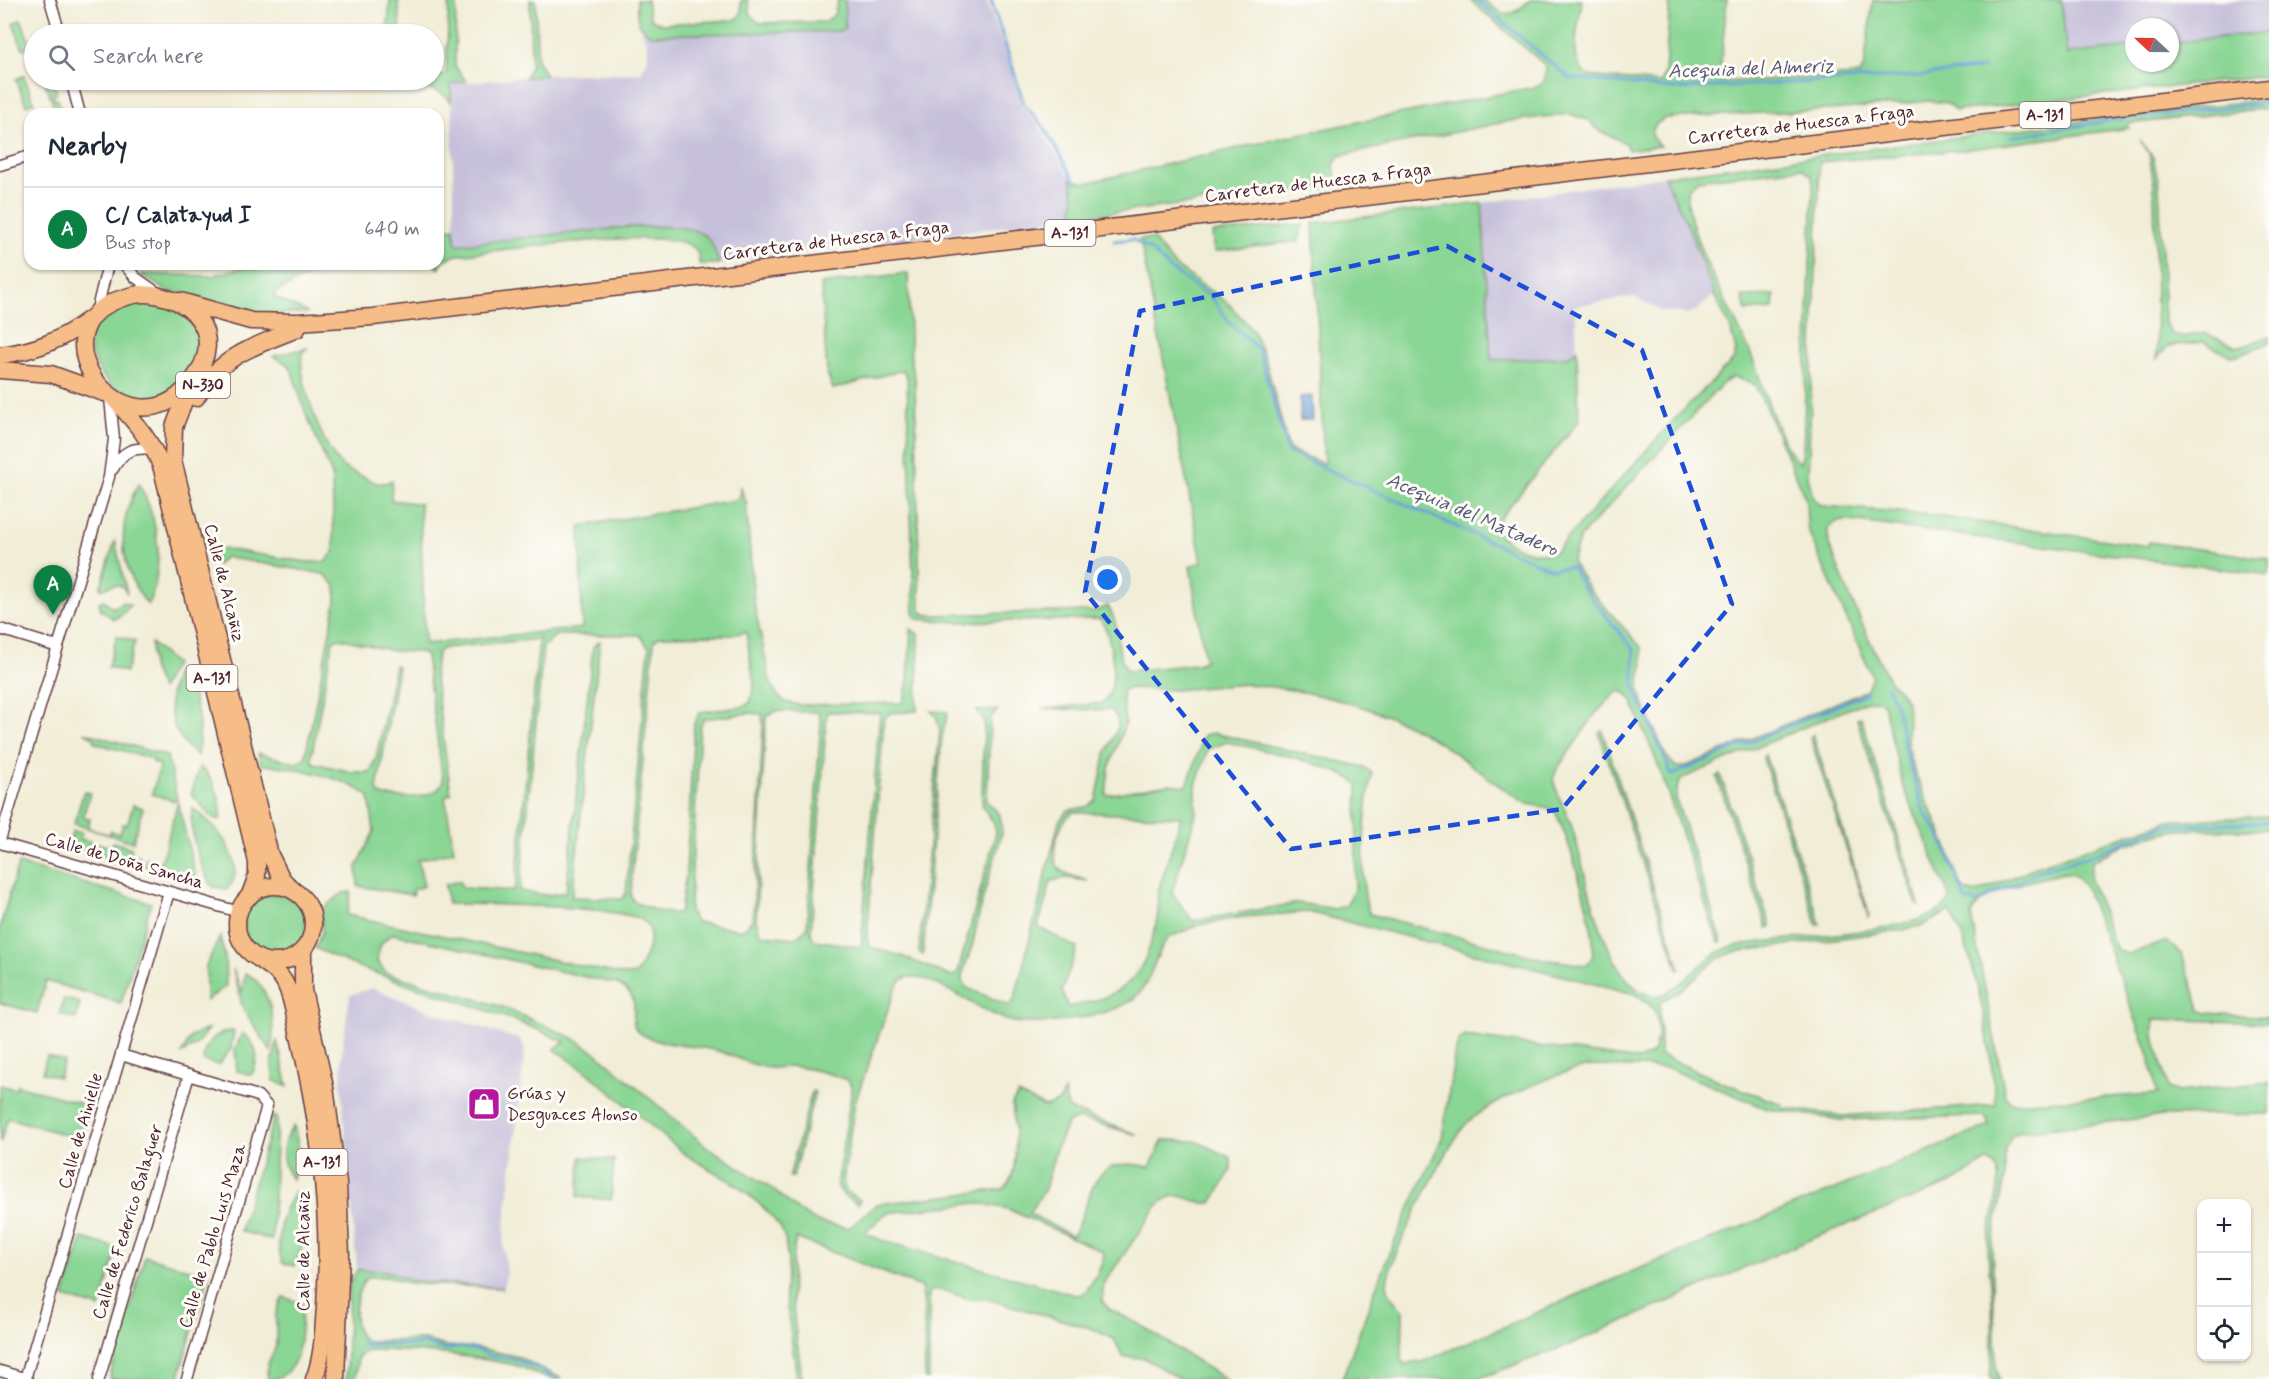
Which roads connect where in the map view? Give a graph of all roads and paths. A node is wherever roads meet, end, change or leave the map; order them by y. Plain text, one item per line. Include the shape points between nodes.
1 (50, 0) edge
2 (57, 24) edge
3 (2269, 88) edge
4 (74, 90) edge
5 (78, 108) edge
6 (24, 158) edge
7 (0, 165) edge
8 (106, 270) edge
9 (129, 270) edge
10 (162, 295) junction
11 (180, 301) junction
12 (93, 316) junction
13 (373, 317) junction
14 (297, 329) junction
15 (0, 355) edge
16 (0, 370) edge
17 (194, 379) junction
18 (110, 397) junction
19 (154, 449) junction
20 (108, 477) junction
21 (182, 493) junction
22 (0, 629) edge
23 (58, 647) junction
24 (0, 842) edge
25 (169, 892) junction
26 (295, 892) junction
27 (249, 897) junction
28 (239, 912) junction
29 (303, 950) junction
30 (259, 959) junction
31 (121, 1055) junction
32 (189, 1075) junction
33 (0, 1371) edge
34 (26, 1379) edge
35 (99, 1379) edge
36 (187, 1379) edge
37 (314, 1379) edge
38 (336, 1379) edge

1 - 2 street
3 - 13 main road, Carretera de Huesca a Fraga / A-131
4 - 5 street
6 - 7 street
8 - 12 street
9 - 10 street
10 - 11 main road, A-131
10 - 12 main road, A-131 via 126,297
11 - 13 main road, Carretera de Huesca a Fraga / A-131 via 250,321
11 - 17 main road, A-131 via 195,312 203,327 206,345
12 - 15 main road via 47,345
12 - 18 main road, A-131 via 84,336 84,353 89,370
13 - 14 main road, Carretera de Huesca a Fraga / A-131
14 - 17 main road, Carretera de Huesca a Fraga / A-131 via 266,334 233,346
14 - 21 main road, N-330 via 242,351 215,371 201,388 185,429
16 - 18 main road via 51,374
17 - 18 main road, A-131 via 176,397 156,405 135,405
17 - 21 main road, Calle de Alcañiz / A-131 via 172,436 173,460
18 - 19 main road, Calle de Alcañiz / A-131
18 - 20 street via 114,431
19 - 20 street via 126,452
19 - 27 main road, Calle de Alcañiz / A-131 via 257,862 257,876
20 - 23 street
21 - 26 main road, Calle de Alcañiz / A-131 via 270,855 282,879
22 - 23 street
23 - 24 street
24 - 25 street, Calle de Doña Sancha
25 - 28 street, Calle de Doña Sancha
25 - 31 street, Calle de Ainielle
26 - 27 main road via 272,886
26 - 29 main road, A-131 via 307,903 313,918 312,933
27 - 28 main road, A-131
28 - 30 main road, A-131 via 239,936 246,949
29 - 30 main road via 279,962
29 - 38 main road, Calle de Alcañiz / A-131 via 303,990 328,1103 338,1191
30 - 37 main road, Calle de Alcañiz / A-131 via 279,974 289,992 319,1137 326,1208 326,1279 322,1348
31 - 32 street
31 - 34 street, Calle de Ainielle
32 - 35 street, Calle de Federico Balaguer
32 - 36 street, Calle de Pablo Luis Maza via 258,1096 266,1101 267,1112
33 - 34 street

